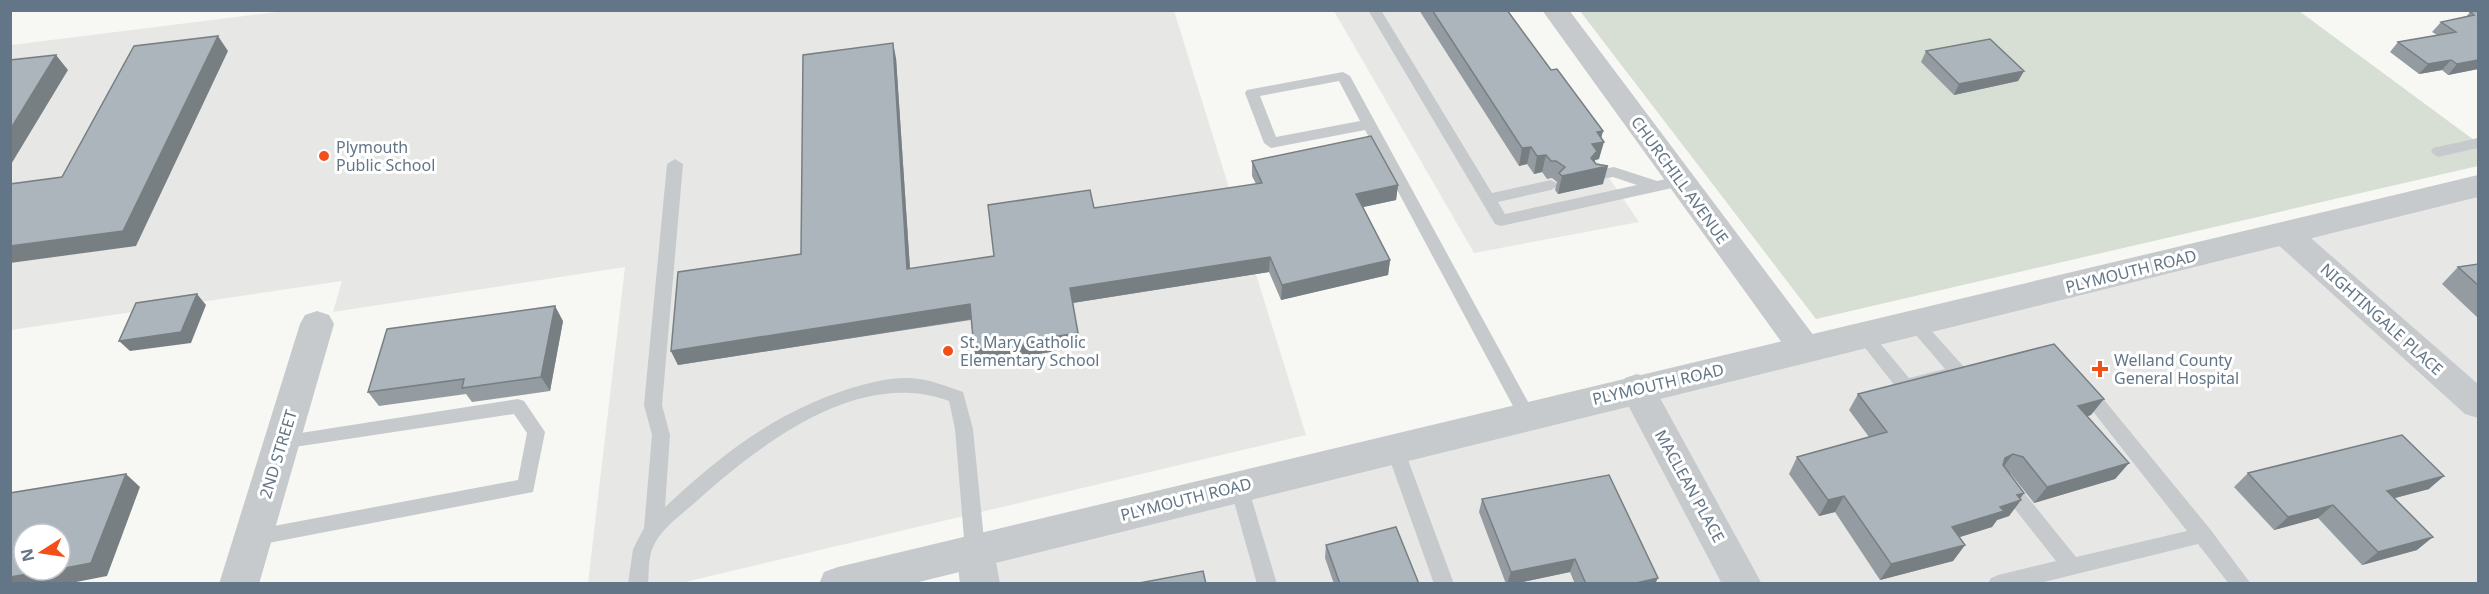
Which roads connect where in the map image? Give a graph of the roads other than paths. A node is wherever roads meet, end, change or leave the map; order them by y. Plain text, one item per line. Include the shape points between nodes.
1 (1374, 10) edge
2 (1555, 10) edge
3 (1370, 124) junction
4 (2478, 142) edge
5 (2438, 152) dead end
6 (675, 164) dead end
7 (1598, 175) edge
8 (1668, 184) junction
9 (1551, 185) edge
10 (2478, 186) edge
11 (1488, 199) junction
12 (2285, 233) junction
13 (1915, 323) junction
14 (317, 324) dead end
15 (1863, 336) junction
16 (1805, 349) junction
17 (1980, 367) edge
18 (1958, 372) junction
19 (2076, 378) edge
20 (1905, 386) junction
21 (1636, 388) junction
22 (1884, 391) edge
23 (2478, 404) edge
24 (1527, 416) junction
25 (281, 442) junction
26 (1395, 449) junction
27 (2002, 480) edge
28 (1239, 487) junction
29 (653, 532) junction
30 (2203, 535) junction
31 (253, 538) junction
32 (2072, 566) junction
33 (978, 567) edge
34 (239, 584) edge
35 (638, 584) edge
36 (838, 584) edge
37 (1267, 584) edge
38 (1444, 584) edge
39 (1743, 584) edge
40 (1998, 584) edge
41 (2241, 584) edge

1 - 11 lane
2 - 8 street, CHURCHILL AVENUE
3 - 3 lane via 1343,76 1252,93 1271,143
3 - 24 lane
4 - 5 lane
6 - 29 lane via 653,405 661,435
7 - 8 lane via 1614,172
8 - 11 lane via 1501,220
8 - 16 street, CHURCHILL AVENUE
9 - 11 lane
10 - 12 street, PLYMOUTH ROAD
12 - 13 street, PLYMOUTH ROAD
12 - 23 street, NIGHTINGALE PLACE
13 - 15 street, PLYMOUTH ROAD
13 - 18 lane
14 - 25 street, 2ND STREET
15 - 16 street, PLYMOUTH ROAD
15 - 20 lane
16 - 21 street, PLYMOUTH ROAD
17 - 18 lane
18 - 20 lane
19 - 30 lane
20 - 22 lane
21 - 24 street, PLYMOUTH ROAD
21 - 39 street, MACLEAN PLACE
24 - 26 street, PLYMOUTH ROAD
25 - 31 street, 2ND STREET
25 - 31 lane via 519,406 536,432 526,486
26 - 28 street, PLYMOUTH ROAD
26 - 38 lane
27 - 32 lane
28 - 33 street, PLYMOUTH ROAD
28 - 37 lane
29 - 33 lane via 679,505 760,438 850,396 894,385 930,386 957,397 964,429
29 - 35 lane via 641,551
30 - 32 lane
30 - 41 lane
31 - 34 street, 2ND STREET
32 - 40 lane
33 - 36 street, PLYMOUTH ROAD

